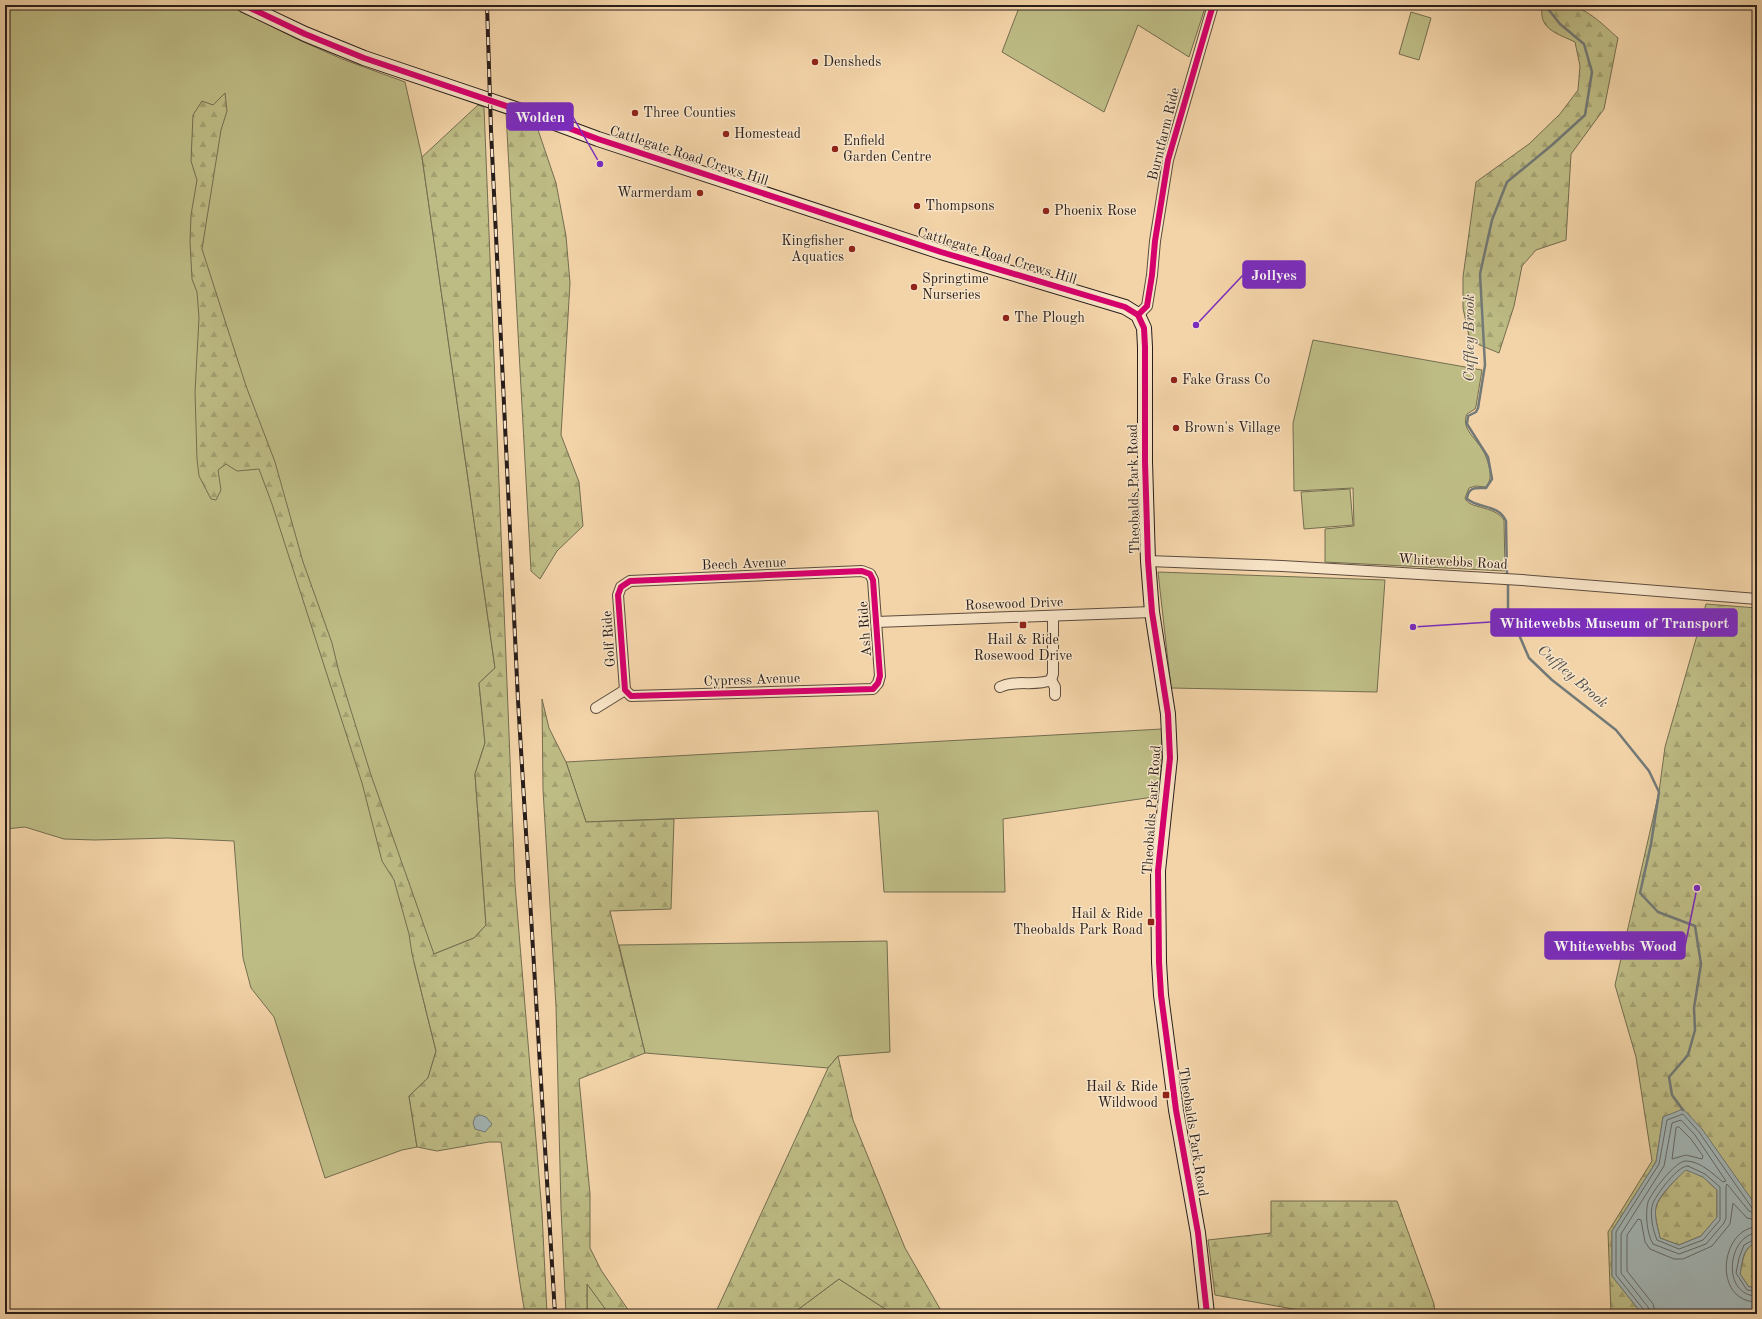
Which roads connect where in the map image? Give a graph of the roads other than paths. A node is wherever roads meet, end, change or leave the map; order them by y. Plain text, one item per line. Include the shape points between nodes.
1 (244, 5) edge
2 (1212, 5) edge
3 (1136, 312) junction
4 (1148, 561) junction
5 (870, 574) joint
6 (621, 587) joint
7 (1757, 599) edge
8 (1152, 612) junction
9 (1053, 617) junction
10 (876, 622) junction
11 (1051, 680) junction
12 (878, 683) joint
13 (1000, 687) dead end
14 (625, 690) junction
15 (1055, 695) dead end
16 (596, 708) dead end
17 (1207, 1314) edge

1 - 3 street, Cattlegate Road Crews Hill via 364,58 598,139 941,252
2 - 3 street, Burntfarm Ride via 1168,160 1147,306
3 - 4 street, Theobalds Park Road via 1144,328 1145,347
4 - 7 street, Whitewebbs Road via 1522,580
4 - 8 street, Theobalds Park Road
5 - 6 street, Beech Avenue via 862,571 630,581
5 - 10 street, Ash Ride via 873,580
6 - 14 street, Golf Ride via 618,595
8 - 9 street, Rosewood Drive
8 - 17 street, Theobalds Park Road via 1168,714 1170,758 1158,872 1159,968 1176,1110 1198,1233
9 - 10 street, Rosewood Drive
9 - 11 street
10 - 12 street, Ash Ride via 880,676
11 - 13 street via 1044,683 1007,683
11 - 15 street via 1055,687
12 - 14 street, Cypress Avenue via 873,689 639,696 631,696
14 - 16 street

